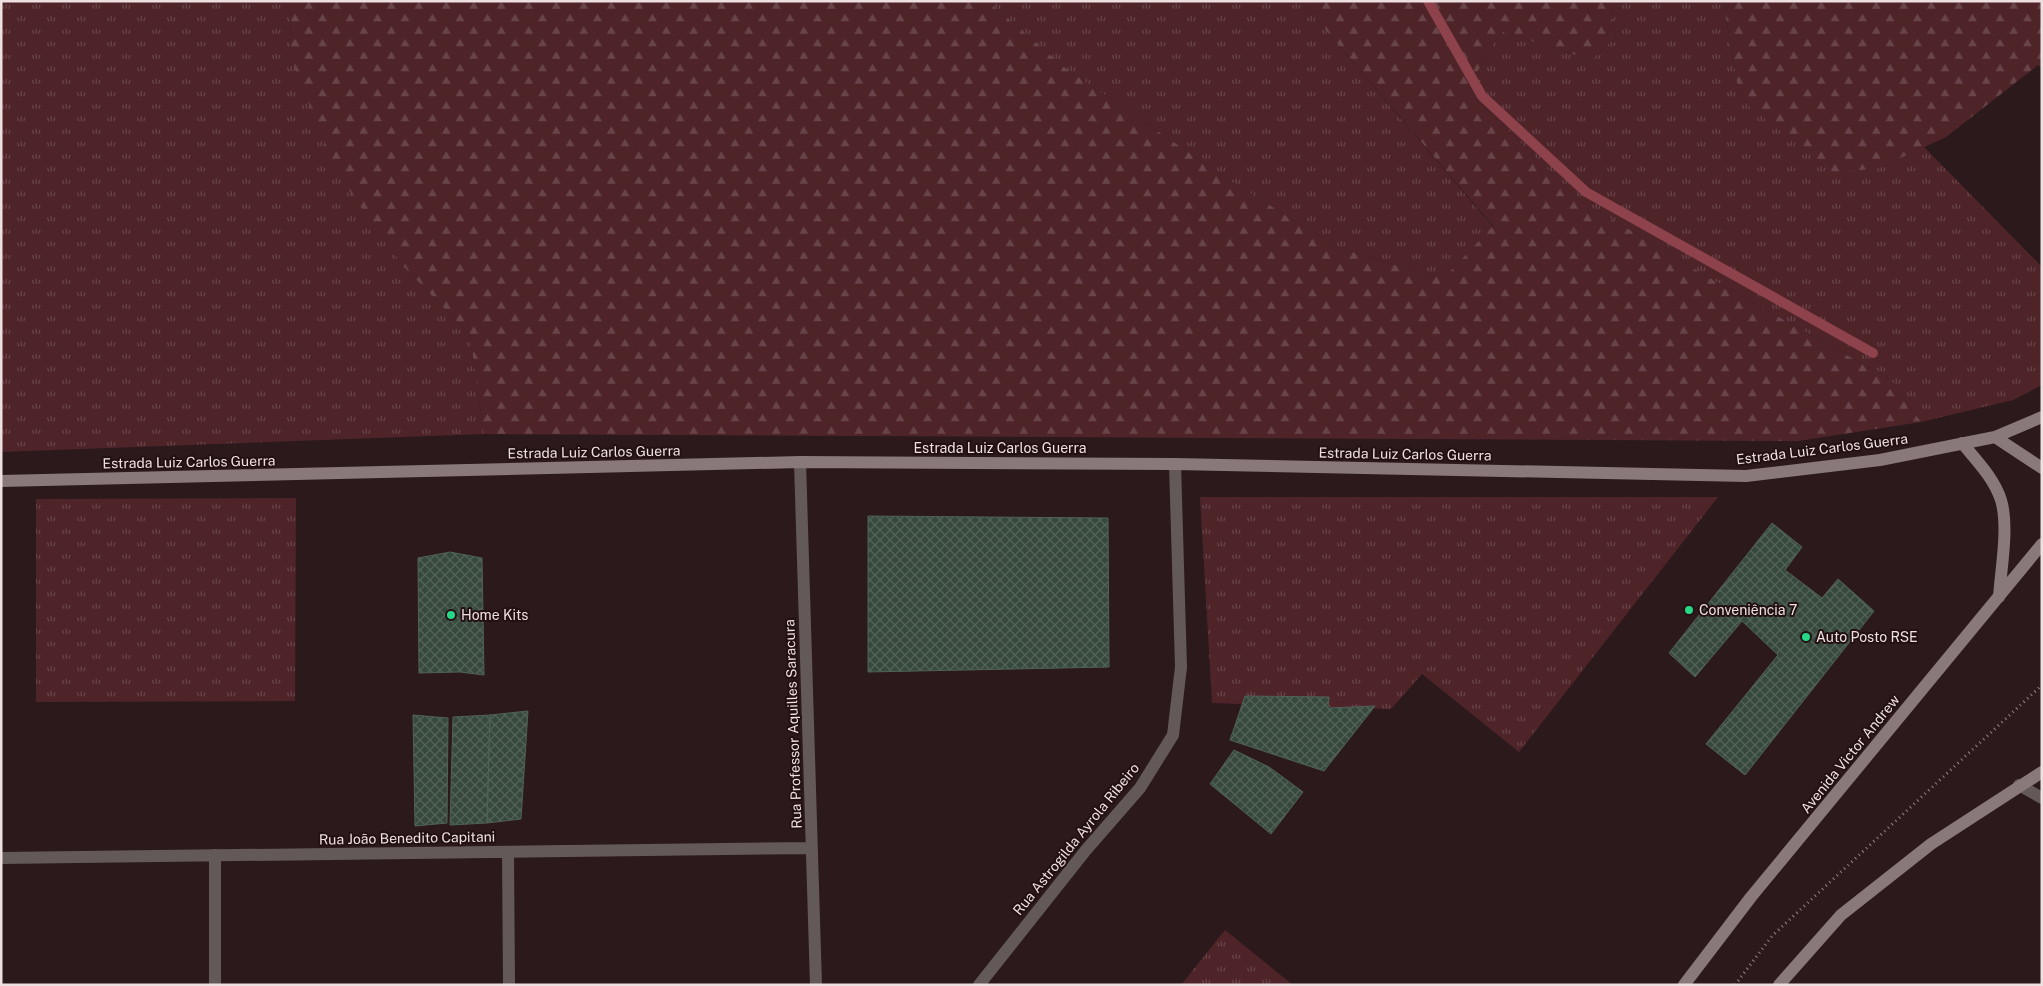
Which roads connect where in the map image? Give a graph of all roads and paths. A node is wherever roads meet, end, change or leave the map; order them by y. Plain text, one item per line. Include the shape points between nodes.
1 (2042, 417) edge
2 (1995, 437) junction
3 (1962, 443) junction
4 (800, 462) junction
5 (1175, 464) junction
6 (2042, 468) edge
7 (1, 481) edge
8 (2042, 544) edge
9 (1998, 596) junction
10 (2042, 685) edge
11 (2042, 772) edge
12 (2019, 785) junction
13 (2042, 798) edge
14 (812, 848) junction
15 (508, 852) junction
16 (215, 855) junction
17 (1, 858) edge
18 (817, 970) junction
19 (215, 985) edge
20 (509, 985) edge
21 (816, 985) edge
22 (825, 985) edge
23 (979, 985) edge
24 (1684, 985) edge
25 (1734, 985) edge
26 (1779, 985) edge

1 - 2 street, Estrada Luiz Carlos Guerra
2 - 3 street, Estrada Luiz Carlos Guerra
2 - 6 street
3 - 5 street, Estrada Luiz Carlos Guerra via 1880,460 1746,476
3 - 9 street via 1986,472 2001,501 2004,534
4 - 5 street, Estrada Luiz Carlos Guerra
4 - 7 street, Estrada Luiz Carlos Guerra
4 - 14 street, Rua Professor Aquilles Saracura
5 - 23 street, Rua Astrogilda Ayrola Ribeiro via 1181,667 1173,735 1140,788 1086,850
8 - 9 street, Avenida Victor Andrew
9 - 24 street, Avenida Victor Andrew
10 - 25 path via 1772,936
11 - 12 street
12 - 13 street
12 - 26 street via 1931,844 1841,916
14 - 15 street, Rua João Benedito Capitani
14 - 18 street, Rua Professor Aquilles Saracura
15 - 16 street, Rua João Benedito Capitani
15 - 20 street
16 - 17 street, Rua João Benedito Capitani
16 - 19 street
18 - 21 street, Rua Professor Aquilles Saracura
18 - 22 street

